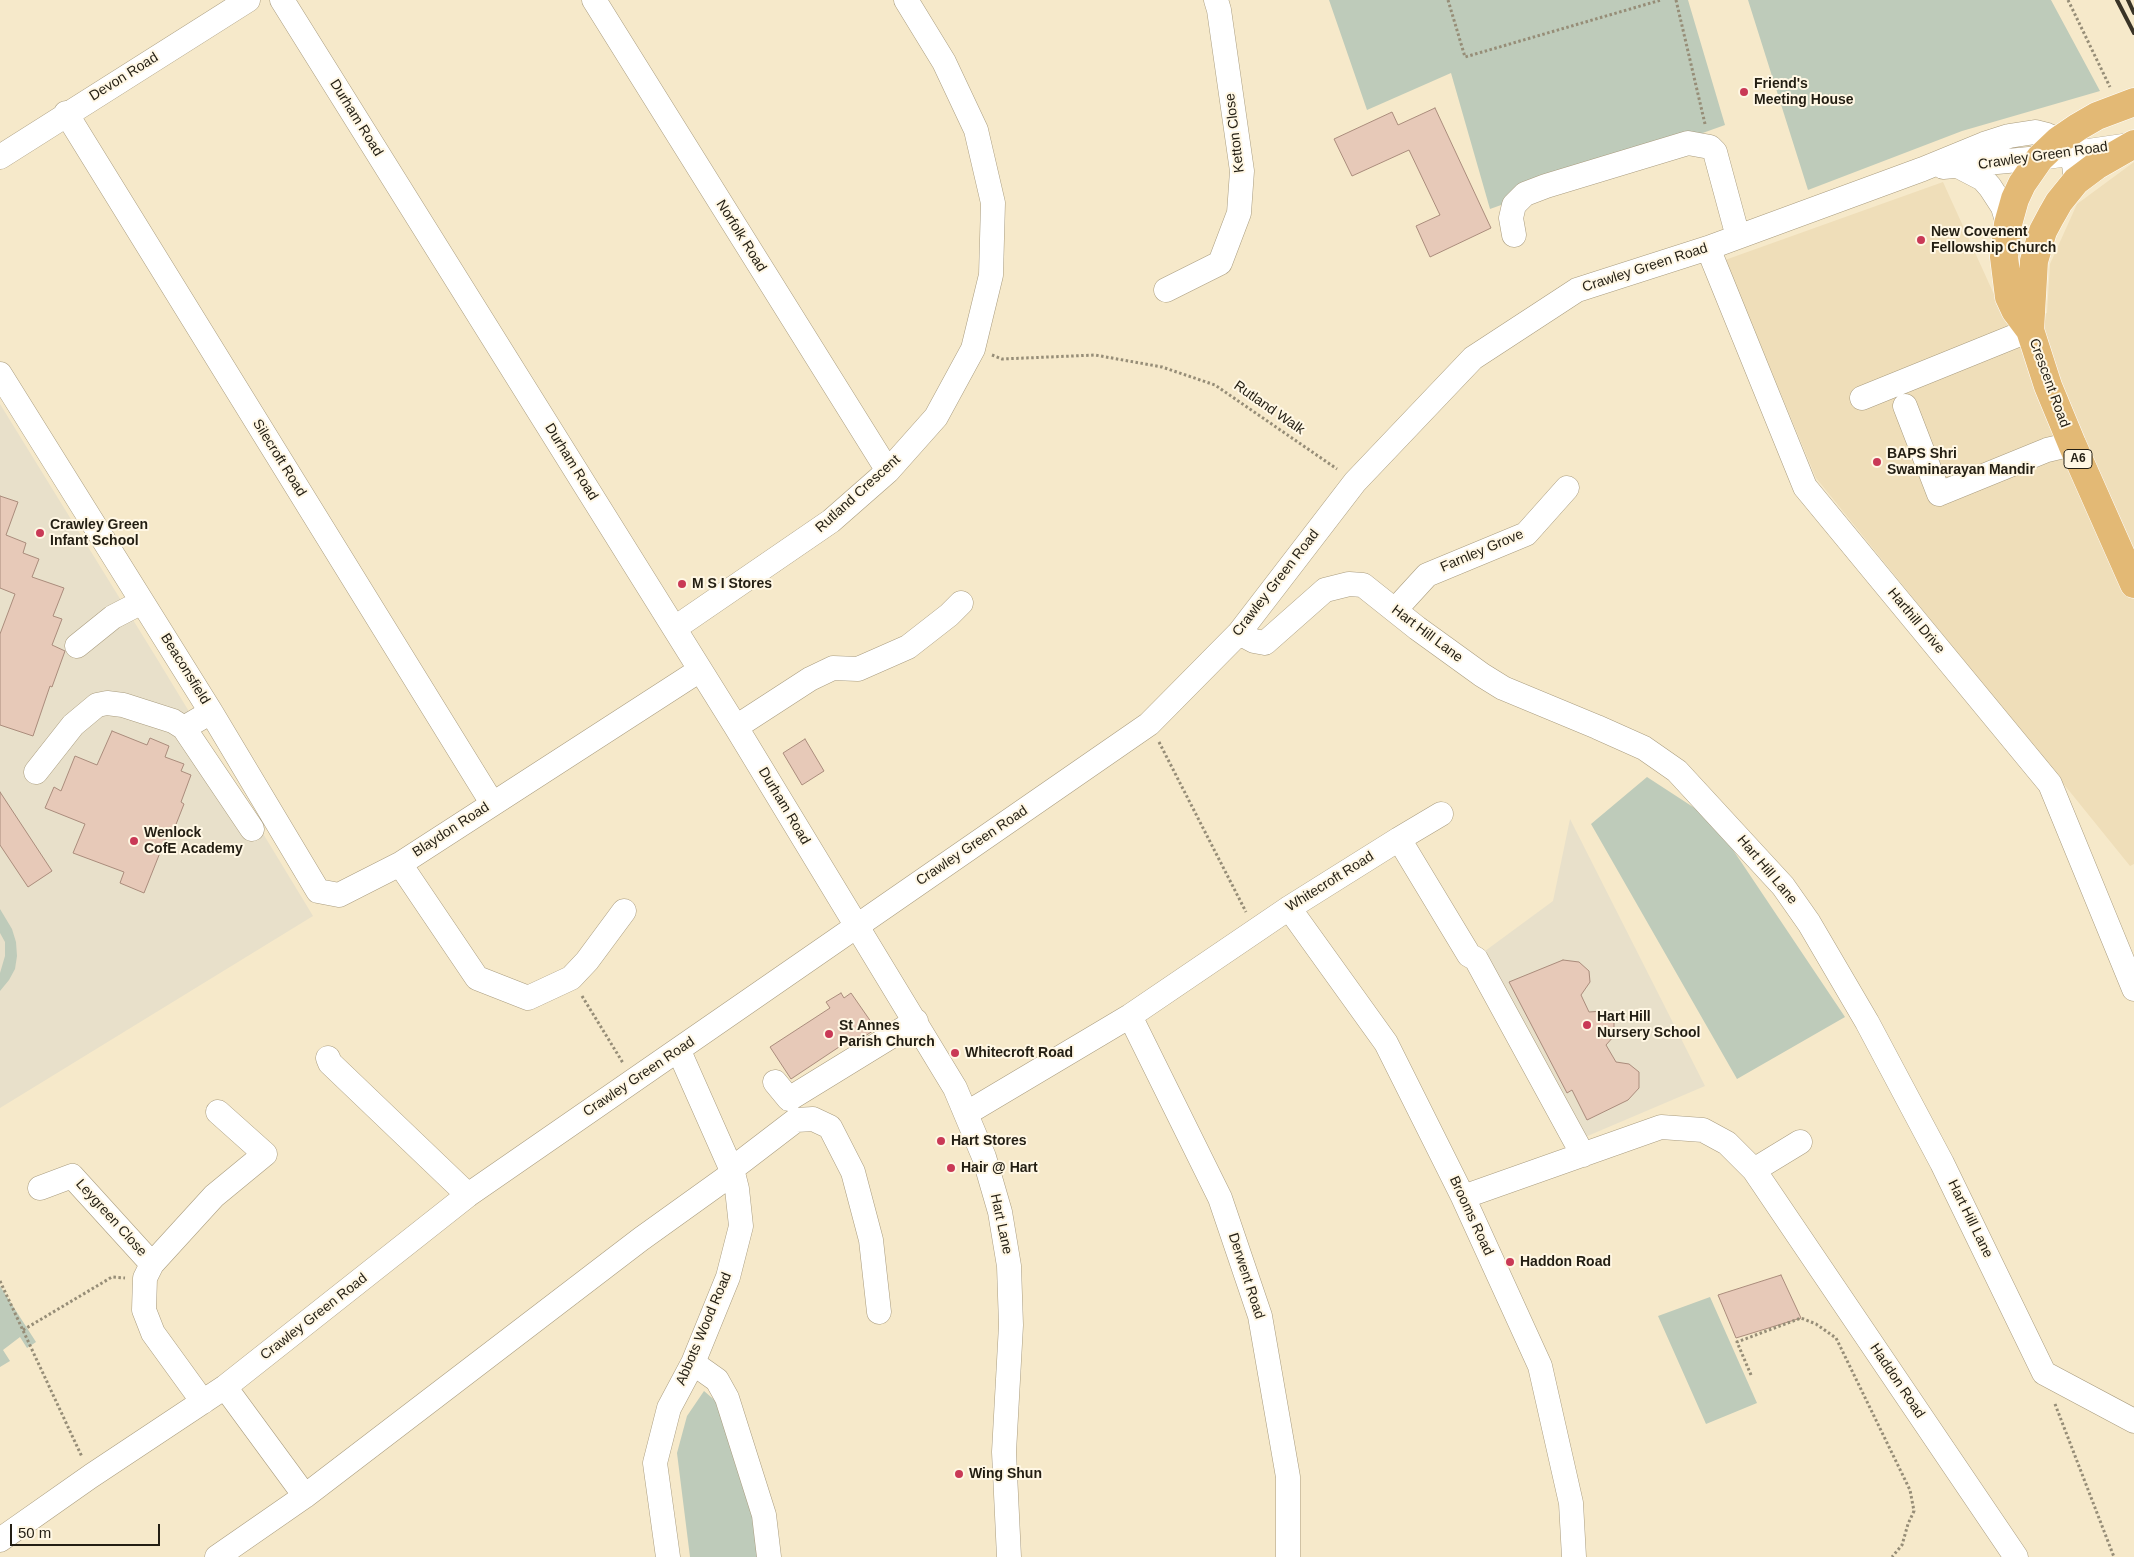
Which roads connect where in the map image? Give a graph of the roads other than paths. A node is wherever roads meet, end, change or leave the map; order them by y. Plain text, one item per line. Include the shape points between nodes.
1 (248, 0) edge
2 (282, 0) edge
3 (594, 0) edge
4 (906, 0) edge
5 (1216, 0) edge
6 (2127, 105) edge
7 (66, 113) junction
8 (2133, 144) edge
9 (2056, 150) junction
10 (0, 156) edge
11 (1960, 166) junction
12 (1923, 168) junction
13 (2076, 181) junction
14 (2008, 224) junction
15 (1514, 235) dead end
16 (1738, 237) junction
17 (1708, 248) junction
18 (1166, 290) dead end
19 (2030, 330) junction
20 (0, 374) edge
21 (1862, 398) dead end
22 (1904, 406) dead end
23 (2072, 444) junction
24 (888, 471) junction
25 (1567, 488) dead end
26 (2134, 584) edge
27 (142, 602) junction
28 (961, 603) dead end
29 (1395, 610) junction
30 (674, 628) junction
31 (1239, 633) junction
32 (77, 646) dead end
33 (700, 670) junction
34 (211, 712) junction
35 (736, 727) junction
36 (184, 728) junction
37 (36, 772) dead end
38 (492, 803) junction
39 (1441, 814) dead end
40 (252, 829) dead end
41 (1399, 839) junction
42 (400, 864) junction
43 (1289, 908) junction
44 (624, 911) dead end
45 (856, 925) junction
46 (2134, 989) edge
47 (1130, 1016) junction
48 (916, 1021) junction
49 (678, 1050) junction
50 (328, 1058) dead end
51 (775, 1082) dead end
52 (218, 1112) dead end
53 (967, 1113) junction
54 (1800, 1142) dead end
55 (1583, 1155) junction
56 (1754, 1170) junction
57 (732, 1171) junction
58 (40, 1188) dead end
59 (468, 1195) junction
60 (1463, 1197) junction
61 (148, 1271) junction
62 (879, 1312) dead end
63 (693, 1363) junction
64 (225, 1387) junction
65 (202, 1402) junction
66 (2134, 1421) edge
67 (305, 1496) junction
68 (0, 1540) edge
69 (217, 1557) edge
70 (665, 1557) edge
71 (769, 1557) edge
72 (1009, 1557) edge
73 (1288, 1557) edge
74 (1574, 1557) edge
75 (2016, 1557) edge

1 - 7 street, Devon Road
2 - 30 street, Durham Road
3 - 24 street, Norfolk Road
4 - 24 street, Rutland Crescent via 944,62 976,130 993,203 991,275 973,349 936,417
5 - 18 street, Ketton Close via 1242,171 1239,213 1220,263
6 - 9 highway, Crawley Green Road / A6 via 2078,126
7 - 10 street, Devon Road
7 - 38 street, Silecroft Road
8 - 9 street, Crawley Green Road
8 - 13 highway, A6
9 - 11 street, Crawley Green Road
9 - 12 street, Crawley Green Road via 2048,135 2035,132 1984,144
9 - 13 street via 2074,164
9 - 14 highway, A6 via 2022,184
11 - 12 street, Crawley Green Road
11 - 14 street, Crescent Road via 1983,179 1990,187 2004,208
12 - 16 street, Crawley Green Road
13 - 19 highway, A6 via 2050,216 2038,247 2032,283
14 - 19 highway, Crescent Road / A6 via 2004,257 2009,297
15 - 16 street via 1511,218 1514,205 1525,194 1688,143 1710,147 1715,152
16 - 17 street, Crawley Green Road
17 - 31 street, Crawley Green Road via 1577,290 1473,358 1355,482
17 - 46 street, Harthill Drive via 1805,487 2050,784
19 - 21 street
19 - 23 highway, Crescent Road / A6
20 - 27 street, Beaconsfield
22 - 23 street via 1939,494 2047,450
23 - 26 highway, Crescent Road / A6
24 - 30 street, Rutland Crescent via 831,521
25 - 29 street, Farnley Grove via 1526,534 1427,575
27 - 32 street via 113,617
27 - 34 street, Beaconsfield
28 - 35 street via 908,647 858,669 833,668 810,679
29 - 31 street, Hart Hill Lane via 1364,585 1349,584 1325,590 1265,643
29 - 66 street, Hart Hill Lane via 1503,688 1644,748 1663,760 1724,820 1783,886 1867,1022 1942,1163 2044,1373
30 - 33 street, Durham Road
31 - 45 street, Crawley Green Road via 1149,724
33 - 35 street, Durham Road
33 - 38 street, Blaydon Road
34 - 36 street
34 - 42 street, Beaconsfield via 318,891 339,895
35 - 45 street, Durham Road
36 - 37 street via 123,705 96,705 72,725
36 - 40 street
38 - 42 street, Blaydon Road
39 - 41 street, Whitecroft Road
41 - 43 street, Whitecroft Road
41 - 55 street via 1469,955 1476,959
42 - 44 street, Blaydon Road via 477,978 528,998 571,978
43 - 47 street, Whitecroft Road
43 - 60 street, Brooms Road via 1386,1043
45 - 48 street, Hart Lane
45 - 49 street, Crawley Green Road
47 - 53 street, Whitecroft Road
47 - 73 street, Derwent Road via 1220,1198 1260,1316 1288,1477
48 - 51 street via 789,1099
48 - 53 street, Hart Lane
49 - 57 street, Abbots Wood Road
49 - 59 street, Crawley Green Road
50 - 59 street via 330,1064
52 - 61 street, Leygreen Close via 265,1154 214,1196
53 - 72 street, Hart Lane via 993,1187 1009,1266 1011,1325 1004,1452
54 - 56 street
55 - 56 street, Haddon Road via 1662,1128 1703,1130 1727,1143
55 - 60 street, Haddon Road
56 - 75 street, Haddon Road
57 - 62 street via 796,1120 813,1119 830,1127 852,1172 872,1240
57 - 63 street, Abbots Wood Road via 741,1226 728,1277
57 - 67 street
58 - 61 street, Leygreen Close via 72,1176
59 - 64 street, Crawley Green Road
60 - 74 street, Brooms Road via 1540,1366 1571,1503
61 - 65 street, Leygreen Close via 144,1310 153,1333
63 - 70 street, Abbots Wood Road via 669,1408 656,1463
63 - 71 street via 717,1380 727,1398 764,1515
64 - 65 street, Crawley Green Road
64 - 67 street
65 - 68 street, Crawley Green Road
67 - 69 street

